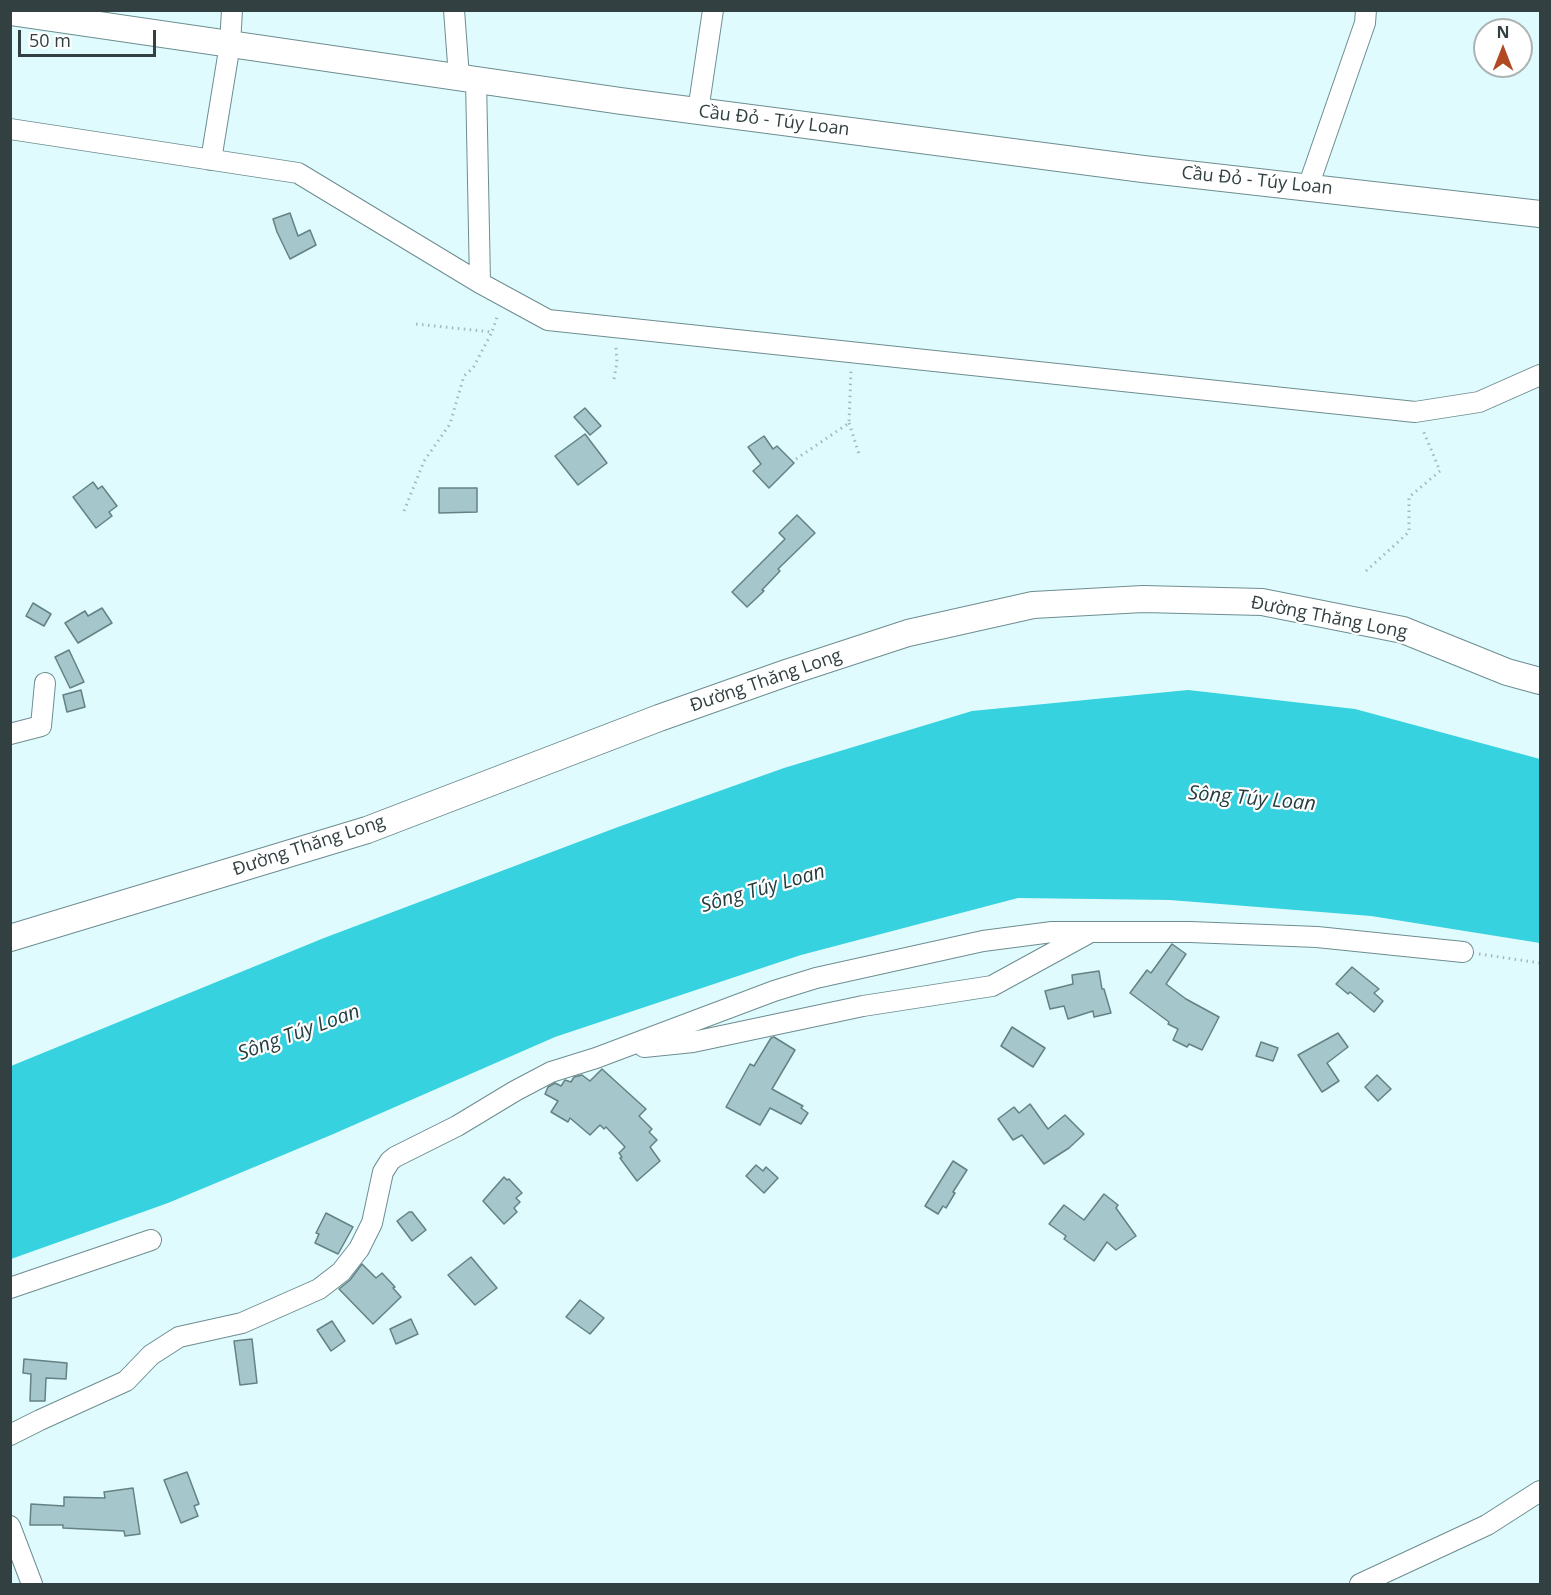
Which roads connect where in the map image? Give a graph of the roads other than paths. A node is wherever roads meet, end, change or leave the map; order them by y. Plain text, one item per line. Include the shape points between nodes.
1 (232, 10) edge
2 (454, 10) edge
3 (713, 10) edge
4 (1366, 10) edge
5 (10, 12) edge
6 (231, 44) junction
7 (467, 78) junction
8 (698, 111) junction
9 (10, 129) edge
10 (211, 160) junction
11 (1308, 187) junction
12 (1540, 213) edge
13 (480, 283) junction
14 (1540, 375) edge
15 (1540, 681) edge
16 (45, 683) dead end
17 (10, 734) edge
18 (1091, 932) junction
19 (10, 938) edge
20 (1463, 952) road end
21 (626, 1047) junction
22 (151, 1240) dead end
23 (10, 1288) edge
24 (10, 1435) edge
25 (1540, 1491) edge
26 (10, 1526) edge
27 (32, 1584) edge
28 (1360, 1584) edge

1 - 6 street
2 - 7 street
3 - 8 street
4 - 11 street via 1365,23
5 - 6 street, Cầu Đỏ - Túy Loan
6 - 7 street, Cầu Đỏ - Túy Loan
6 - 10 street
7 - 8 street, Cầu Đỏ - Túy Loan
7 - 13 street
8 - 11 street, Cầu Đỏ - Túy Loan
9 - 10 street
10 - 13 street via 298,173
11 - 12 street, Cầu Đỏ - Túy Loan
13 - 14 street via 548,320 1415,412 1479,402
15 - 19 street, Đường Thăng Long via 1507,672 1403,630 1262,602 1143,599 1033,605 908,633 659,718 367,830
16 - 17 street via 41,726
18 - 20 street via 1317,936
18 - 21 street via 1009,936 844,970 774,991
18 - 21 street via 992,986 875,1004 693,1042
21 - 24 street via 546,1074 390,1161 383,1172 372,1223 363,1242 346,1266 319,1289 242,1323 179,1337 151,1355 126,1381
22 - 23 street
25 - 28 street via 1487,1525
26 - 27 street

